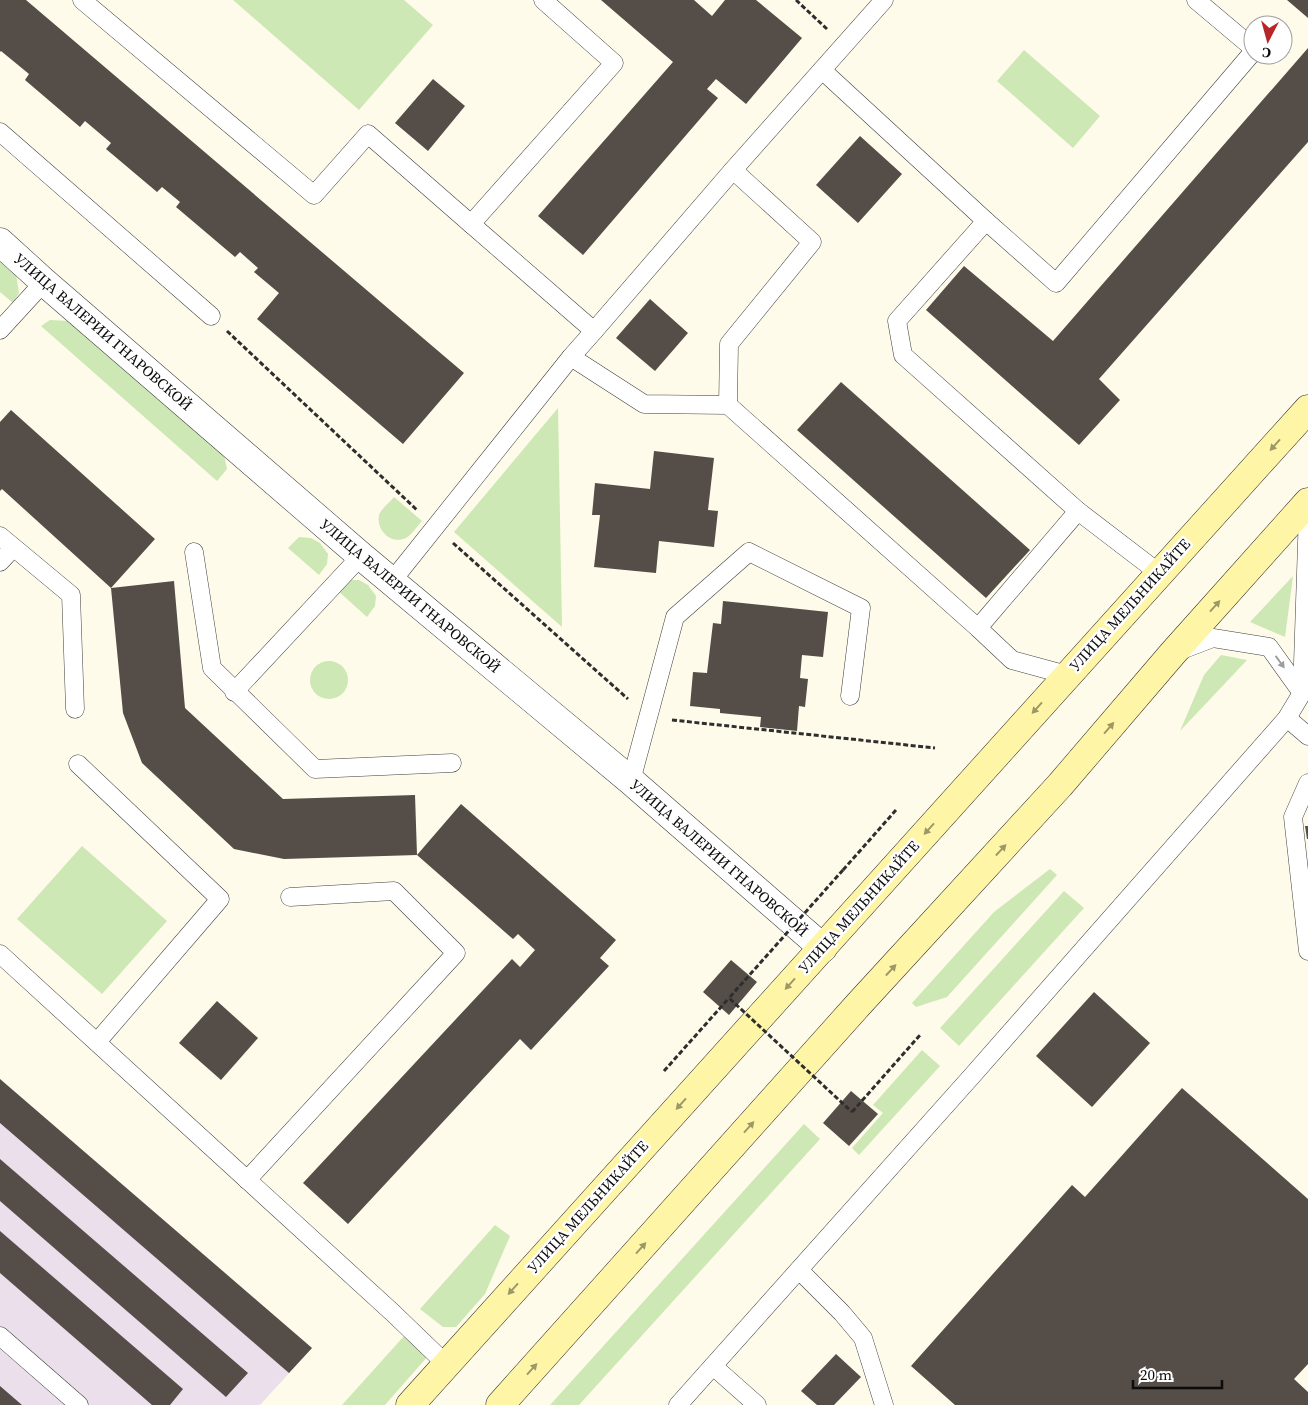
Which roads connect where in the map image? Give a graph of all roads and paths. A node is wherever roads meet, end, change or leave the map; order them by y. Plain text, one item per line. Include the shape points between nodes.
1 (82, 0) edge
2 (542, 0) edge
3 (796, 0) edge
4 (884, 0) edge
5 (1200, 1) edge
6 (1243, 39) edge
7 (844, 44) junction
8 (1243, 64) edge
9 (822, 70) junction
10 (0, 132) edge
11 (733, 170) junction
12 (986, 221) junction
13 (471, 224) junction
14 (0, 242) edge
15 (44, 282) junction
16 (211, 316) joint
17 (0, 330) edge
18 (594, 331) junction
19 (570, 357) junction
20 (728, 405) junction
21 (1308, 409) edge
22 (1308, 502) edge
23 (1078, 511) junction
24 (1308, 513) edge
25 (434, 526) junction
26 (0, 536) edge
27 (14, 548) junction
28 (194, 552) dead end
29 (361, 556) junction
30 (0, 562) edge
31 (1159, 573) junction
32 (392, 582) junction
33 (978, 628) junction
34 (1172, 654) junction
35 (1067, 675) junction
36 (234, 692) junction
37 (1302, 693) junction
38 (850, 696) dead end
39 (76, 709) dead end
40 (649, 717) junction
41 (1287, 718) junction
42 (1308, 736) edge
43 (935, 748) dead end
44 (452, 763) dead end
45 (78, 764) dead end
46 (631, 781) junction
47 (1308, 783) edge
48 (896, 810) dead end
49 (290, 897) dead end
50 (823, 948) junction
51 (1308, 951) edge
52 (0, 954) edge
53 (729, 998) junction
54 (920, 1035) dead end
55 (97, 1042) junction
56 (664, 1071) dead end
57 (247, 1180) junction
58 (799, 1270) junction
59 (0, 1336) edge
60 (446, 1364) junction
61 (713, 1366) junction
62 (80, 1405) edge
63 (410, 1405) edge
64 (500, 1405) edge
65 (678, 1405) edge
66 (756, 1405) edge
67 (884, 1405) edge

1 - 13 lane via 314,195 368,134
2 - 13 lane via 614,63
3 - 7 path
4 - 7 lane
5 - 6 lane
7 - 9 lane
8 - 12 lane via 1056,283
9 - 11 lane
9 - 12 lane
10 - 16 lane
11 - 18 lane
11 - 20 lane via 812,242 729,344
12 - 23 lane via 897,321 903,355
13 - 18 lane
14 - 15 street, УЛИЦА ВАЛЕРИИ ГНАРОВСКОЙ
15 - 17 lane
15 - 29 street, УЛИЦА ВАЛЕРИИ ГНАРОВСКОЙ
16 - 25 path
18 - 19 lane
19 - 20 lane via 644,404
19 - 25 lane
20 - 33 lane
21 -> 31 main road, УЛИЦА МЕЛЬНИКАЙТЕ
34 -> 22 main road
23 - 31 lane
23 - 33 lane
24 - 37 lane
25 - 32 lane
25 - 40 path
26 - 27 lane
27 - 30 lane
27 - 39 lane via 71,595
28 - 36 lane via 212,668
29 - 32 street, УЛИЦА ВАЛЕРИИ ГНАРОВСКОЙ
29 - 36 lane
31 - 35 main road, УЛИЦА МЕЛЬНИКАЙТЕ
32 - 46 street, УЛИЦА ВАЛЕРИИ ГНАРОВСКОЙ
33 - 35 lane via 1012,660
34 -> 37 lane via 1213,638 1270,647
64 -> 34 main road via 1060,785
35 -> 50 main road, УЛИЦА МЕЛЬНИКАЙТЕ
36 - 44 lane via 315,769
37 - 41 lane
38 - 40 lane via 861,608 749,552 675,617
40 - 43 path
40 - 46 lane
41 - 42 lane
41 - 58 lane
45 - 55 lane via 220,898
46 - 50 street, УЛИЦА ВАЛЕРИИ ГНАРОВСКОЙ
47 - 51 lane via 1292,817
48 - 53 path, bridge
49 - 57 lane via 394,891 456,953
50 -> 60 main road, УЛИЦА МЕЛЬНИКАЙТЕ
52 - 55 lane
53 - 54 path, bridge via 852,1112
53 - 56 path
55 - 57 lane
57 - 60 lane
58 - 61 lane
58 - 67 lane via 863,1338
59 - 62 lane
60 - 63 main road, УЛИЦА МЕЛЬНИКАЙТЕ
61 - 65 lane
61 - 66 lane

